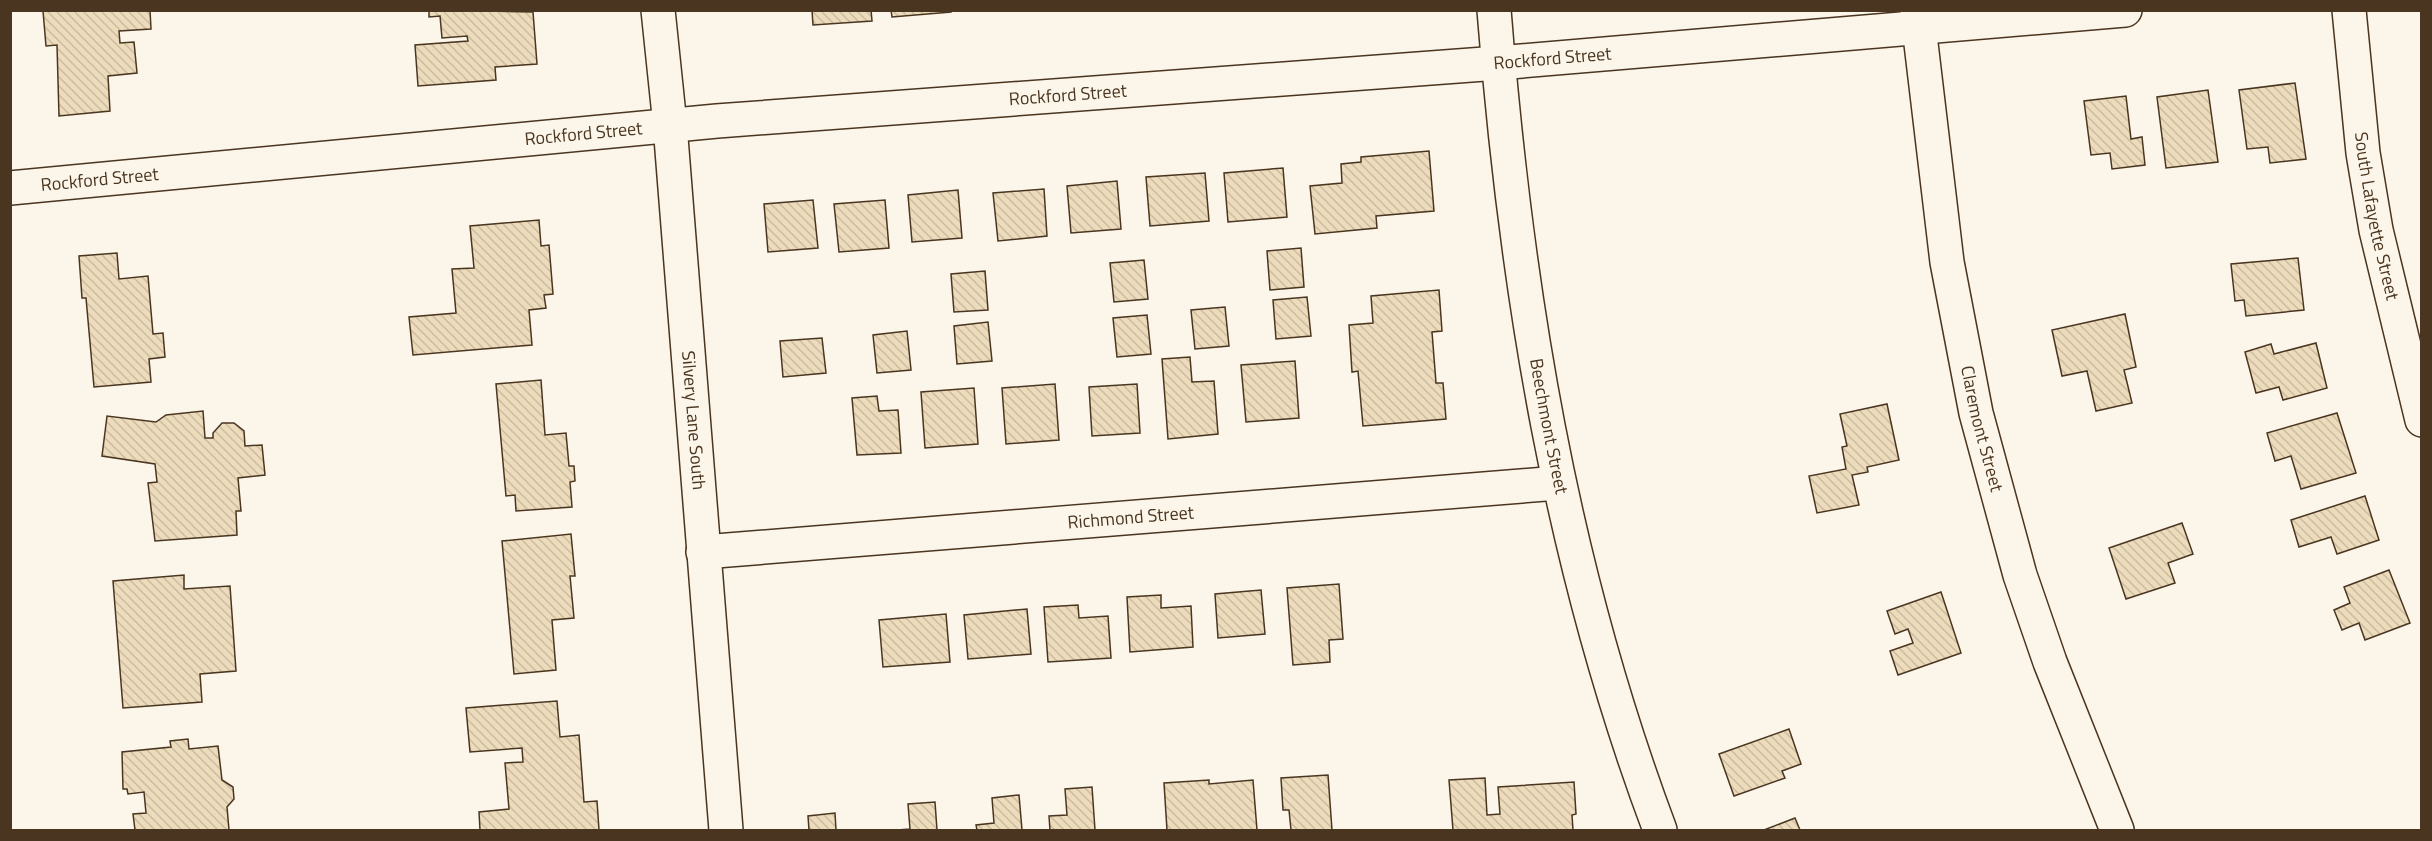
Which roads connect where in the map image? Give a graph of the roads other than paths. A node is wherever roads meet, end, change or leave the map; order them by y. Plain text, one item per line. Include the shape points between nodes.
1 (658, 10) edge
2 (1494, 10) edge
3 (2125, 10) edge
4 (2349, 10) edge
5 (1917, 19) edge
6 (1498, 63) junction
7 (670, 125) junction
8 (10, 188) edge
9 (2421, 420) edge
10 (1558, 483) junction
11 (703, 552) junction
12 (726, 831) edge
13 (1660, 831) edge
14 (2117, 831) edge

1 - 7 street, Silvery Lane South
2 - 6 street, Beechmont Street
3 - 5 street, Rockford Street
4 - 9 street, South Lafayette Street via 2363,153 2376,230
5 - 6 street, Rockford Street
5 - 14 street, Claremont Street via 1947,262 1976,412 2020,575
6 - 7 street, Rockford Street
6 - 10 street, Beechmont Street via 1521,272
7 - 8 street, Rockford Street
7 - 11 street, Silvery Lane South
10 - 11 street, Richmond Street
10 - 13 street, Beechmont Street via 1615,697
11 - 12 street, Silvery Lane South

